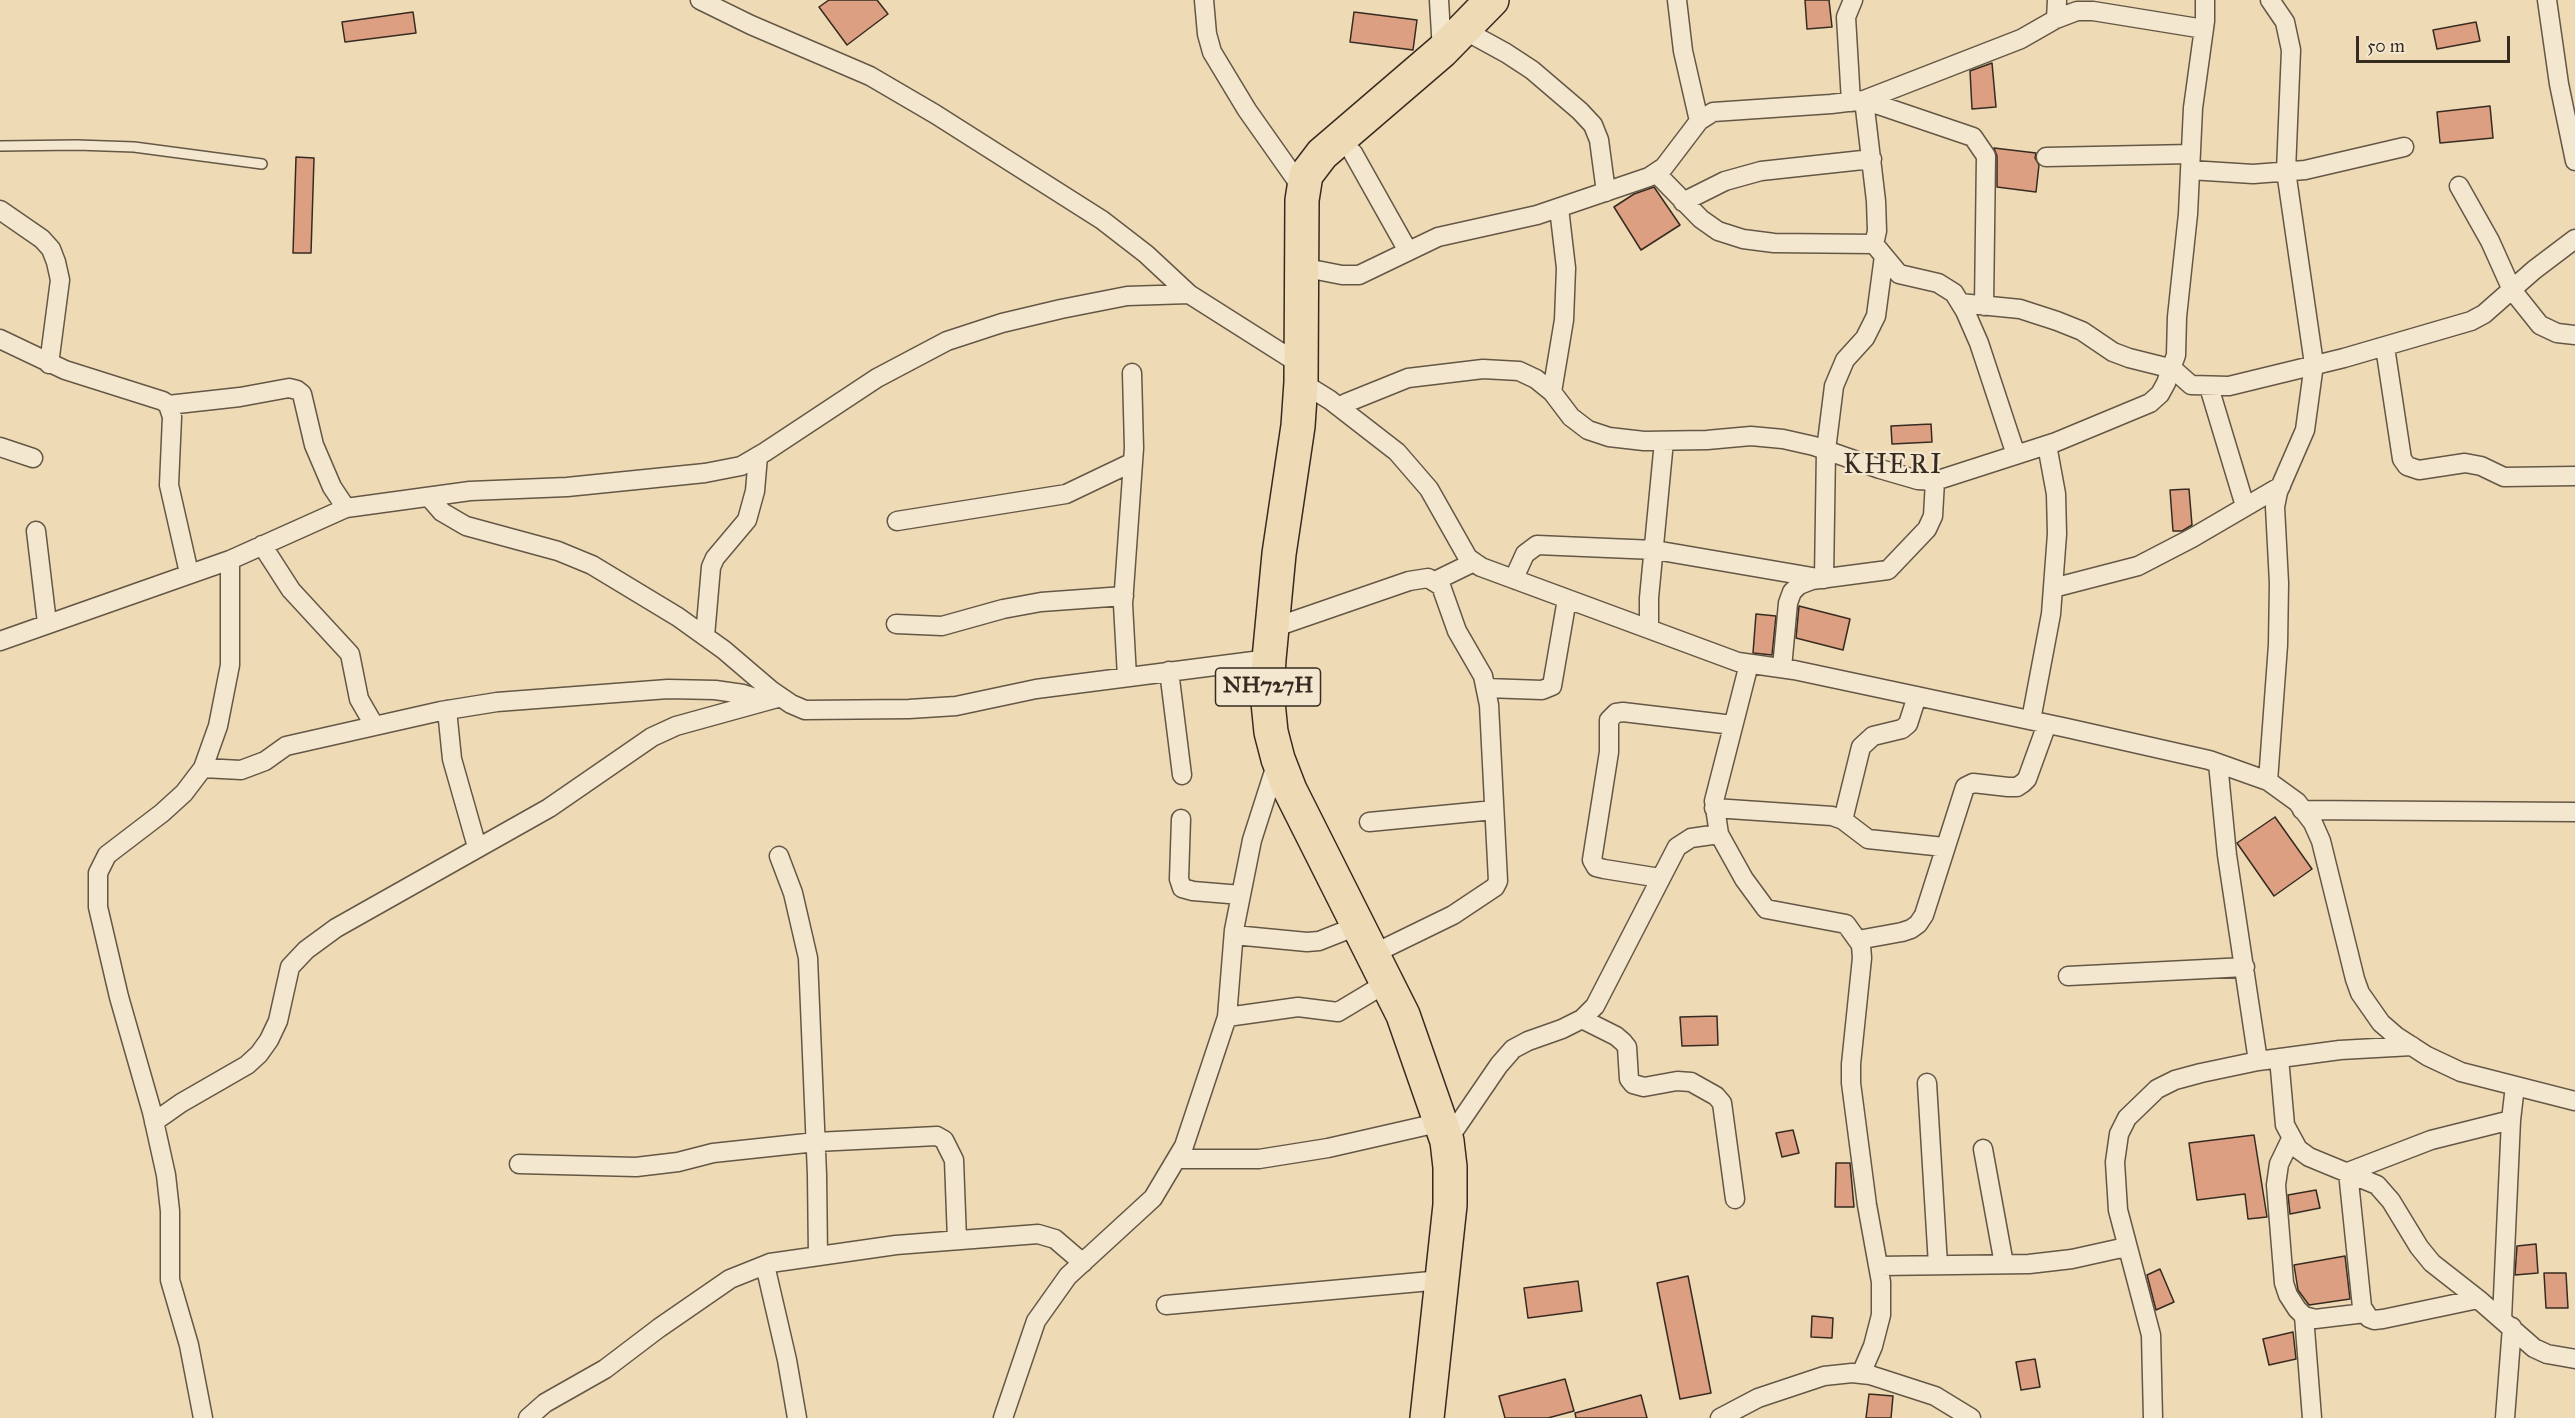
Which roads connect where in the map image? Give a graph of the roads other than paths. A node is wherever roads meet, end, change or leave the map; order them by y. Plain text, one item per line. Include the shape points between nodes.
1 (700, 0) edge
2 (1204, 0) edge
3 (1438, 0) edge
4 (1492, 0) edge
5 (1677, 0) edge
6 (1853, 0) edge
7 (2057, 0) edge
8 (2205, 0) edge
9 (2270, 0) edge
10 (2547, 0) edge
11 (2056, 19) junction
12 (2204, 28) junction
13 (1453, 41) junction
14 (1858, 101) junction
15 (2569, 104) edge
16 (1699, 121) junction
17 (0, 146) edge
18 (2404, 147) dead end
19 (1353, 153) dead end
20 (2046, 157) dead end
21 (1872, 159) junction
22 (2575, 161) edge
23 (2191, 162) junction
24 (262, 164) dead end
25 (2286, 171) junction
26 (1656, 173) junction
27 (2459, 186) dead end
28 (1302, 188) junction
29 (1606, 192) junction
30 (1683, 202) junction
31 (1559, 208) junction
32 (0, 210) edge
33 (0, 218) edge
34 (0, 223) edge
35 (2575, 239) edge
36 (1879, 250) junction
37 (1408, 251) junction
38 (1301, 267) junction
39 (2512, 290) junction
40 (1189, 294) junction
41 (1960, 303) junction
42 (1984, 306) junction
43 (2575, 335) edge
44 (0, 339) edge
45 (2385, 347) junction
46 (50, 364) junction
47 (2314, 364) junction
48 (2173, 369) junction
49 (1132, 373) dead end
50 (1301, 374) junction
51 (2209, 387) junction
52 (1552, 392) junction
53 (168, 405) junction
54 (1341, 408) junction
55 (1664, 441) junction
56 (2047, 445) junction
57 (0, 447) edge
58 (1826, 450) junction
59 (2016, 455) junction
60 (758, 456) junction
61 (33, 458) dead end
62 (1133, 462) junction
63 (2575, 476) edge
64 (1935, 481) junction
65 (2281, 486) junction
66 (429, 497) junction
67 (2245, 506) junction
68 (346, 508) junction
69 (897, 521) dead end
70 (36, 531) dead end
71 (262, 545) junction
72 (1655, 550) junction
73 (230, 560) junction
74 (1474, 562) junction
75 (189, 573) junction
76 (1824, 579) junction
77 (1435, 580) junction
78 (1516, 580) junction
79 (2053, 588) junction
80 (1124, 596) junction
81 (1567, 599) junction
82 (47, 623) junction
83 (896, 624) dead end
84 (1649, 628) junction
85 (705, 636) junction
86 (0, 641) edge
87 (1270, 644) junction
88 (1749, 664) junction
89 (1782, 668) junction
90 (1169, 671) junction
91 (1126, 677) junction
92 (1486, 688) junction
93 (1917, 696) junction
94 (774, 699) junction
95 (447, 710) junction
96 (2039, 722) junction
97 (374, 724) junction
98 (1733, 725) junction
99 (1278, 759) junction
100 (2218, 763) junction
101 (203, 768) junction
102 (1182, 775) dead end
103 (2268, 781) junction
104 (1714, 807) junction
105 (1494, 810) junction
106 (2302, 810) junction
107 (2575, 812) edge
108 (1181, 819) dead end
109 (1843, 820) junction
110 (1370, 822) dead end
111 (1719, 834) junction
112 (477, 847) junction
113 (1944, 847) junction
114 (778, 856) dead end
115 (1660, 878) junction
116 (1241, 895) junction
117 (1357, 926) junction
118 (1234, 935) junction
119 (1858, 940) junction
120 (2245, 967) junction
121 (1381, 968) junction
122 (2068, 976) dead end
123 (1227, 1017) junction
124 (1582, 1019) junction
125 (2412, 1046) junction
126 (2279, 1058) junction
127 (2258, 1061) junction
128 (1926, 1083) dead end
129 (2515, 1086) junction
130 (2575, 1101) edge
131 (2511, 1120) junction
132 (154, 1122) junction
133 (1444, 1132) junction
134 (2290, 1139) junction
135 (816, 1142) junction
136 (1983, 1149) dead end
137 (1177, 1159) junction
138 (519, 1164) dead end
139 (2348, 1172) junction
140 (1735, 1199) dead end
141 (957, 1240) junction
142 (2126, 1247) junction
143 (818, 1256) junction
144 (1083, 1263) junction
145 (2004, 1264) junction
146 (765, 1265) junction
147 (1938, 1265) junction
148 (1879, 1266) junction
149 (1442, 1280) junction
150 (2478, 1299) junction
151 (1166, 1305) dead end
152 (2365, 1313) junction
153 (2304, 1316) junction
154 (2507, 1323) junction
155 (2575, 1359) edge
156 (1861, 1374) junction
157 (203, 1418) edge
158 (528, 1418) edge
159 (797, 1418) edge
160 (1003, 1418) edge
161 (1427, 1418) edge
162 (1720, 1418) edge
163 (1971, 1418) edge
164 (2153, 1418) edge
165 (2312, 1418) edge
166 (2505, 1418) edge

1 - 40 street via 870,75 935,114 1102,220
2 - 28 street via 1212,52
3 - 13 street
4 - 13 highway, NH727H
5 - 16 street via 1683,51
6 - 14 street via 1846,17
7 - 11 street
8 - 12 street
9 - 25 street via 2285,22 2290,50
10 - 15 street
11 - 12 street via 2077,11 2093,11
11 - 14 street via 2021,39
12 - 23 street via 2193,108
13 - 28 highway, NH727H via 1322,154 1312,165
13 - 29 street via 1506,53 1580,111 1593,125 1599,140
14 - 16 street via 1713,112
14 - 21 street
14 - 42 street via 1973,137 1986,156
15 - 22 street
16 - 26 street
17 - 24 lane via 135,147
18 - 25 street
19 - 37 street
20 - 23 street
21 - 30 street via 1761,171 1725,181
21 - 36 street
23 - 25 street via 2253,174
23 - 48 street
25 - 47 street
26 - 29 street
26 - 30 street
27 - 39 street
28 - 38 highway, NH727H
29 - 31 street
30 - 36 street via 1718,231 1743,239
31 - 37 street via 1438,237
31 - 52 street via 1566,268 1564,320
32 - 46 street via 42,239 56,262 60,280
33 - 34 street
35 - 39 street
36 - 41 street via 1899,274 1947,287
36 - 58 street via 1876,316 1865,338 1845,360 1834,386
37 - 38 street via 1359,275
38 - 50 highway, NH727H
39 - 43 street via 2540,325 2557,333
39 - 45 street via 2471,321
40 - 50 street
40 - 60 street via 1127,296 1002,323 947,341 877,378
41 - 42 street
41 - 59 street via 1978,343
42 - 48 street via 2020,309 2057,321 2082,331 2113,352
44 - 46 street
45 - 47 street
45 - 63 street via 2402,459 2407,466 2419,470 2464,463 2504,477
46 - 53 street
47 - 51 street via 2229,386
47 - 65 street via 2305,430
48 - 51 street via 2191,385
48 - 56 street via 2150,404
49 - 62 street
50 - 54 street
50 - 87 highway, NH727H
51 - 67 street
52 - 54 street via 1519,371 1483,369 1408,378
52 - 55 street via 1571,417 1588,430 1609,437
53 - 68 street via 297,390 302,394 322,466
53 - 75 street via 172,417 169,485
54 - 74 street via 1397,452 1429,489 1459,545
55 - 58 street via 1751,436
55 - 72 street
56 - 59 street
56 - 79 street via 2056,494
57 - 61 street
58 - 64 street via 1918,480
58 - 76 street
59 - 64 street
60 - 66 street via 741,466 705,473
60 - 85 street via 747,520 711,567
62 - 69 street via 1066,494
62 - 80 street
64 - 76 street via 1933,516 1899,561 1878,573
65 - 67 street
65 - 103 street via 2275,507 2278,645
66 - 68 street
66 - 85 street via 442,512 466,526 558,551 592,565
67 - 79 street via 2138,566
68 - 71 street
70 - 82 street
71 - 73 street
71 - 97 street via 291,590 350,654 359,699
72 - 76 street
72 - 78 street via 1537,545 1525,554
72 - 84 street
73 - 75 street
73 - 101 street via 230,665 218,726
74 - 77 street
74 - 78 street
75 - 82 street
76 - 89 street via 1799,585 1792,592
77 - 87 street via 1409,581
77 - 92 street
78 - 81 street
79 - 96 street
80 - 83 street via 1041,602 942,626
80 - 91 street
81 - 84 street
81 - 92 street via 1552,686 1542,690
82 - 86 street
84 - 88 street
85 - 94 street
87 - 90 street
87 - 99 highway, NH727H via 1268,692
88 - 89 street
88 - 98 street
89 - 93 street
90 - 91 street
90 - 102 street
91 - 94 street via 933,708 805,710
92 - 105 street
93 - 96 street
93 - 109 street via 1908,724 1873,736 1860,747
94 - 95 street via 715,690 668,689 552,696
94 - 112 street via 676,726 652,737 549,807
95 - 97 street
95 - 112 street via 452,759
96 - 100 street
96 - 113 street via 2027,779 2017,787 1973,783 1965,787
97 - 101 street via 286,746 255,766 241,770
98 - 104 street
98 - 115 street via 1623,712 1616,712 1610,720 1593,860 1596,867 1604,870
99 - 116 street via 1252,840
99 - 117 highway, NH727H
100 - 103 street
100 - 120 street via 2227,855
101 - 132 street via 162,813 106,855 99,873 101,918
103 - 106 street
104 - 109 street via 1811,813
104 - 111 street
105 - 110 street
105 - 121 street via 1499,876 1495,887
106 - 107 street
106 - 125 street via 2321,842 2360,993 2381,1023
108 - 116 street via 1182,888
109 - 113 street via 1868,839
111 - 115 street via 1684,841
111 - 119 street via 1766,909 1846,924
112 - 132 street via 336,928 306,950 290,968 278,1021 259,1054
113 - 119 street via 1918,924 1911,930
114 - 135 street via 793,893 808,958
115 - 124 street via 1595,1006
116 - 118 street
117 - 118 street via 1307,942
117 - 121 highway, NH727H
118 - 123 street
119 - 148 street via 1862,958 1851,1083
120 - 122 street
120 - 127 street
121 - 123 street via 1347,1009 1338,1012 1298,1007
121 - 133 highway, NH727H via 1403,1016
123 - 137 street
124 - 133 street via 1513,1049
124 - 140 street via 1616,1036 1627,1047 1629,1079 1633,1084 1644,1088 1692,1082 1716,1096 1722,1104
125 - 126 street
125 - 129 street via 2461,1072
126 - 127 street
126 - 134 street via 2285,1125
127 - 142 street via 2175,1080 2157,1089 2127,1118 2119,1134 2115,1162 2118,1210
128 - 147 street
129 - 130 street
129 - 131 street
131 - 139 street via 2431,1140
131 - 154 street
132 - 157 street via 170,1211 170,1280 189,1345
133 - 137 street via 1259,1159
133 - 149 highway, NH727H via 1450,1167 1450,1205
134 - 139 street via 2309,1157
134 - 153 street via 2278,1164 2276,1185 2284,1283
135 - 138 street via 713,1153 636,1167
135 - 141 street via 937,1136 944,1140 954,1160
135 - 143 street
136 - 145 street
137 - 144 street via 1153,1198
139 - 150 street via 2370,1180 2384,1191 2432,1263
139 - 152 street
141 - 143 street
141 - 144 street via 1047,1235
142 - 145 street via 2072,1259
142 - 164 street via 2151,1335
143 - 146 street
144 - 160 street via 1036,1321
145 - 147 street
146 - 158 street via 729,1279 605,1370 545,1403
146 - 159 street
147 - 148 street
148 - 156 street via 1881,1315
149 - 151 street
149 - 161 highway, NH727H
150 - 152 street via 2383,1319 2374,1320
150 - 154 street
152 - 153 street via 2315,1319
153 - 165 street
154 - 155 street via 2540,1351
154 - 166 street
156 - 162 street via 1824,1376 1758,1398
156 - 163 street via 1935,1396

